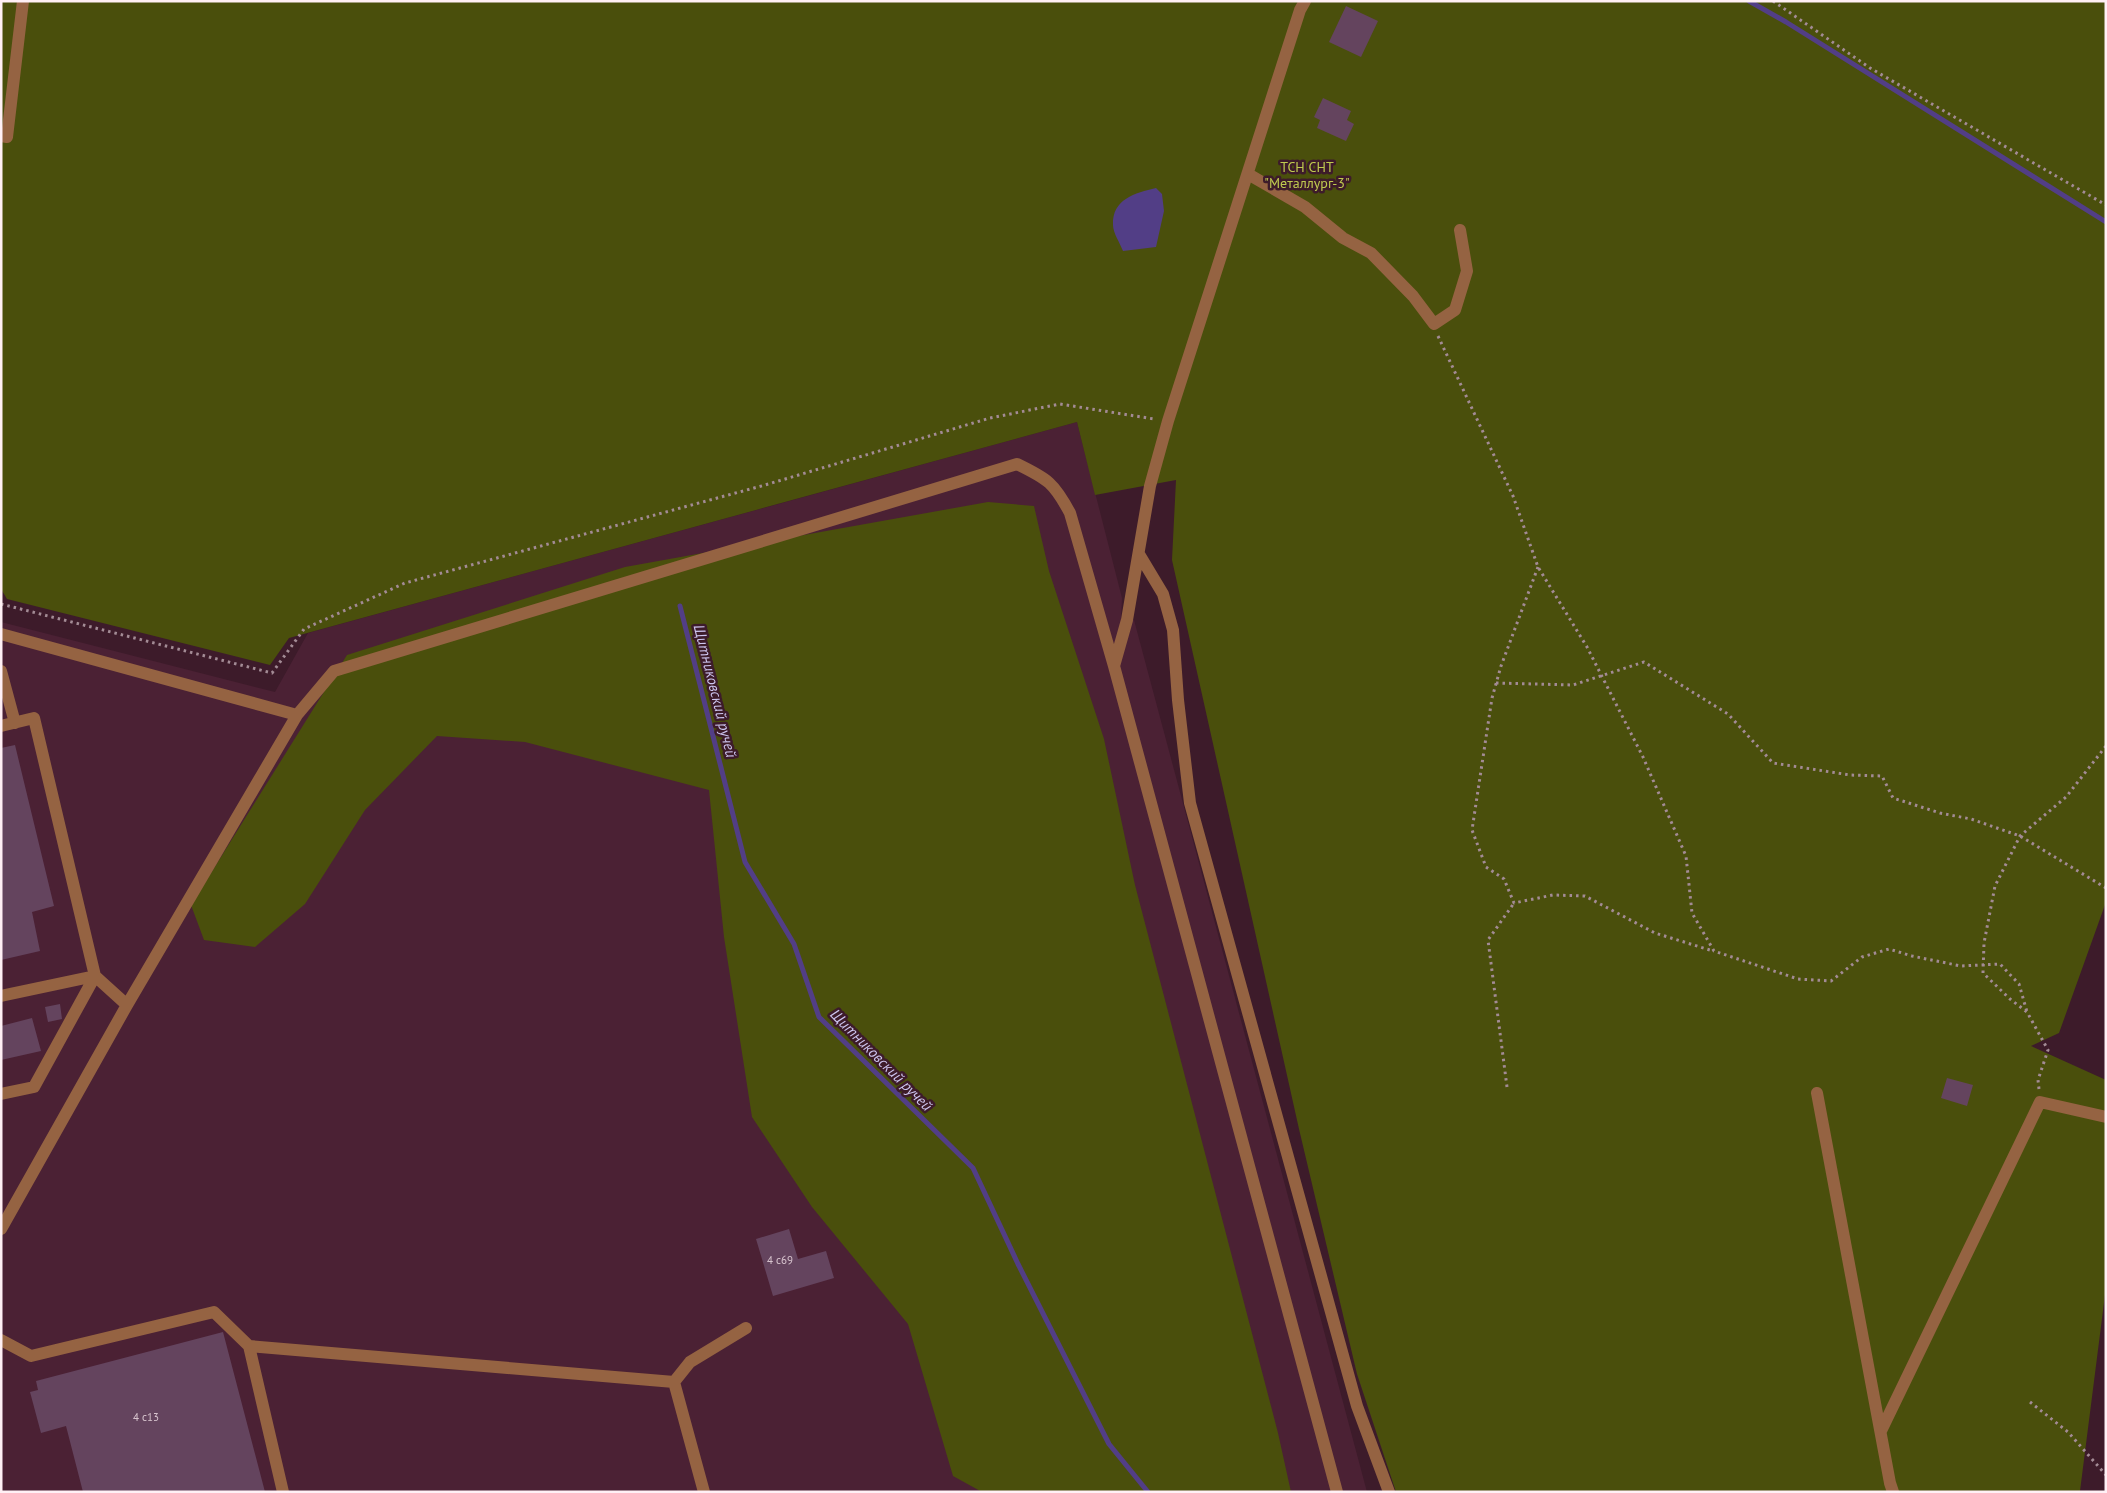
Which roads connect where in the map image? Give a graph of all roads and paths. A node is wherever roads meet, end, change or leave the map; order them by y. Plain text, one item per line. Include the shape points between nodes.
1 (23, 1) edge
2 (1305, 1) edge
3 (1773, 1) edge
4 (1, 136) edge
5 (1248, 174) junction
6 (2106, 205) edge
7 (1460, 230) dead end
8 (1434, 324) junction
9 (1168, 421) junction
10 (1139, 554) junction
11 (1538, 567) junction
12 (1, 604) edge
13 (1, 634) edge
14 (1114, 666) junction
15 (1, 672) edge
16 (1602, 676) junction
17 (1496, 683) junction
18 (297, 715) junction
19 (15, 723) junction
20 (1, 726) edge
21 (2106, 746) edge
22 (2020, 836) junction
23 (2106, 888) edge
24 (1514, 903) junction
25 (1714, 951) junction
26 (1984, 965) junction
27 (95, 976) junction
28 (1, 996) edge
29 (127, 1005) junction
30 (2027, 1012) junction
31 (1507, 1087) dead end
32 (1817, 1093) dead end
33 (1, 1094) edge
34 (2040, 1102) junction
35 (2106, 1117) edge
36 (1, 1229) edge
37 (746, 1328) dead end
38 (1, 1340) edge
39 (249, 1346) junction
40 (674, 1382) junction
41 (2030, 1402) dead end
42 (1881, 1431) junction
43 (2106, 1475) edge
44 (282, 1492) edge
45 (704, 1492) edge
46 (1337, 1492) edge
47 (1389, 1492) edge
48 (1893, 1492) edge

1 - 4 street via 7,137
2 - 5 street
3 - 6 path via 1870,68
5 - 8 street via 1305,207 1343,238 1371,253 1413,296
5 - 9 street
7 - 8 street via 1467,271 1455,310
8 - 11 path via 1488,438
9 - 10 street via 1150,486
9 - 12 path via 1060,404 990,418 405,583 304,629 272,673
10 - 14 street via 1127,620
10 - 47 street via 1163,594 1173,630 1190,803 1357,1406
11 - 16 path
11 - 17 path
13 - 18 street
14 - 18 street via 1070,513 1053,486 1017,464 334,671
14 - 46 street
15 - 19 street
16 - 17 path via 1573,685
16 - 22 path via 1644,662 1728,714 1773,763 1850,775 1882,776 1893,798
16 - 25 path via 1643,757 1686,856 1692,913
17 - 24 path via 1472,830 1486,867 1504,879
18 - 29 street
19 - 20 street
19 - 27 street via 34,718
21 - 22 path via 2066,797
22 - 23 path
22 - 26 path via 1995,886 1984,943
24 - 25 path via 1553,895 1585,896 1655,932
24 - 31 path via 1488,940
25 - 26 path via 1798,979 1830,981 1862,956 1889,949 1961,966
26 - 30 path via 1983,973
26 - 30 path via 2000,964 2019,984
27 - 28 street
27 - 29 street
27 - 33 street via 34,1087
29 - 36 street
30 - 34 path via 2048,1050 2038,1080
32 - 42 street
34 - 35 street
34 - 42 street
37 - 40 street via 690,1362
38 - 39 street via 31,1356 214,1312
39 - 40 street
39 - 44 street
40 - 45 street
41 - 43 path via 2068,1432
42 - 48 street

